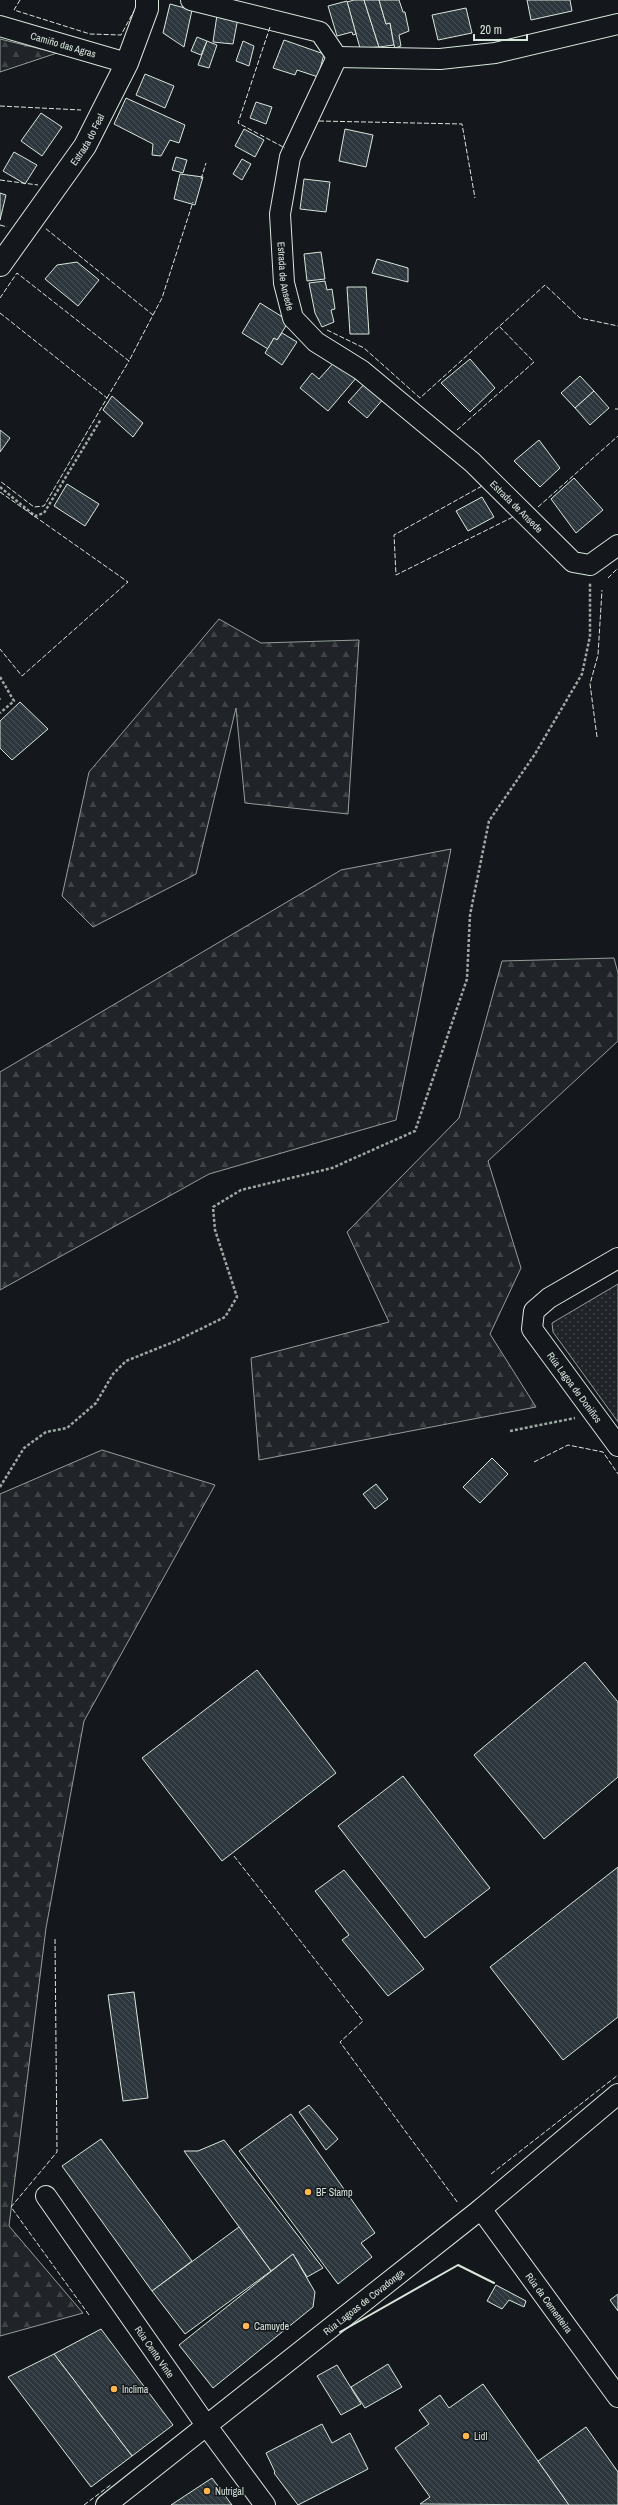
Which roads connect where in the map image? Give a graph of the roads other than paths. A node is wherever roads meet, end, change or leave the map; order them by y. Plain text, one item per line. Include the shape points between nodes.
1 (147, 0) edge
2 (191, 0) edge
3 (618, 24) edge
4 (0, 26) edge
5 (337, 57) junction
6 (126, 63) junction
7 (0, 265) edge
8 (618, 545) edge
9 (618, 1258) edge
10 (618, 1446) edge
11 (618, 2094) edge
12 (46, 2196) dead end
13 (481, 2209) junction
14 (611, 2372) edge
15 (618, 2397) edge
16 (206, 2425) junction
17 (106, 2505) edge
18 (265, 2505) edge

1 - 6 main road, Estrada do Feal via 147,9
2 - 5 street via 320,32
3 - 5 street via 495,53 440,59
4 - 6 street, Camiño das Agras
5 - 8 street, Estrada de Ansede via 290,157 280,214 284,283 293,318 316,342 361,370 472,462 573,562 590,565
6 - 7 main road, Estrada do Feal via 86,146
9 - 10 street, Rúa Lagoa de Doniños via 549,1298 534,1311 532,1329
11 - 13 street, Rúa Lagoas de Covadonga
12 - 16 street, Rúa Cento Vinte
13 - 14 street, Rúa da Cementeira
13 - 16 street, Rúa Lagoas de Covadonga
14 - 15 street, Rúa da Cementeira
16 - 17 street, Rúa Lagoas de Covadonga
16 - 18 street, Rúa Cento Vinte

